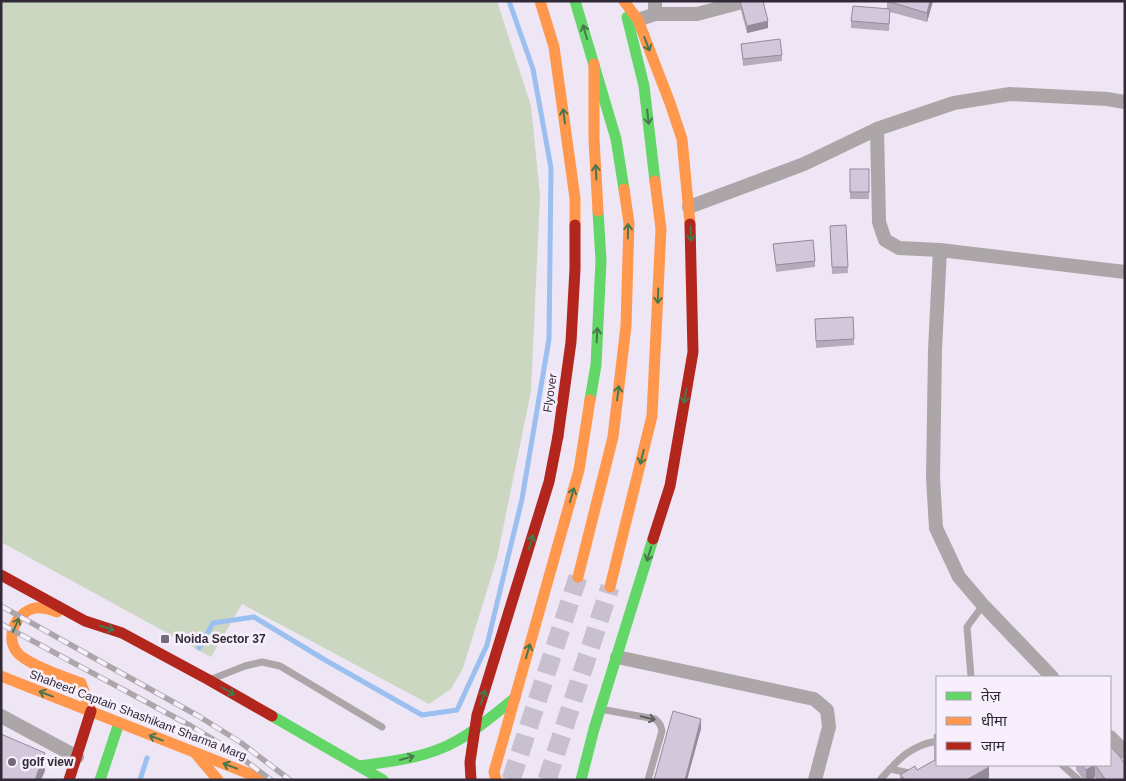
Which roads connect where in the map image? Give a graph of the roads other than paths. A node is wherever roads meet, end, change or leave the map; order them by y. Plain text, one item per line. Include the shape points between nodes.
1 (540, 1) edge
2 (575, 1) edge
3 (623, 1) edge
4 (746, 1) edge
5 (655, 8) edge
6 (638, 20) junction
7 (594, 64) junction
8 (1125, 102) edge
9 (877, 129) junction
10 (689, 207) junction
11 (940, 250) junction
12 (1125, 272) edge
13 (1, 575) edge
14 (578, 577) tunnel mouth
15 (610, 587) tunnel mouth
16 (983, 606) junction
17 (85, 621) junction
18 (617, 657) junction
19 (1, 676) edge
20 (971, 676) edge
21 (1051, 676) edge
22 (209, 680) junction
23 (515, 698) junction
24 (600, 709) junction
25 (91, 711) junction
26 (1, 716) edge
27 (118, 723) junction
28 (382, 727) dead end
29 (1111, 738) edge
30 (936, 741) edge
31 (194, 752) junction
32 (1125, 752) edge
33 (77, 757) junction
34 (359, 766) junction
35 (1063, 766) edge
36 (890, 769) junction
37 (920, 775) edge
38 (69, 780) edge
39 (100, 780) edge
40 (218, 780) edge
41 (265, 780) edge
42 (383, 780) edge
43 (472, 780) edge
44 (496, 780) edge
45 (581, 780) edge
46 (648, 780) edge
47 (815, 780) edge
48 (880, 780) edge
49 (1079, 780) edge

43 -> 1 main road, Flyover, bridge via 470,762 477,715 549,482 571,342 575,198 554,47
7 -> 2 main road
3 - 6 main road
3 -> 15 main road via 644,86 661,229 652,416
4 - 5 street via 697,14
5 - 6 street
6 -> 10 main road via 682,139
14 -> 7 main road via 613,437 626,326 629,223 616,139
23 -> 7 main road via 579,470 596,365 601,261 594,139
8 - 9 street via 1010,94 954,103
9 - 10 street via 804,164
9 - 11 street via 879,222 885,240 899,248
10 -> 18 main road via 691,362 670,486
11 - 12 street
11 - 16 street via 935,350 936,528 959,577
13 - 17 main road
16 - 20 lane via 967,627
16 - 21 street
17 -> 22 main road via 122,633
25 -> 17 main road via 81,683 21,656 16,650 12,632 19,616 34,608
18 - 24 main road
18 - 47 street via 814,699 827,710 829,727
25 -> 19 main road, Shaheed Captain Shashikant Sharma Marg
22 - 28 lane via 262,662 280,666
22 -> 34 main road
34 -> 23 main road via 401,760 442,748 470,733
23 - 44 main road via 494,772
24 - 45 main road
24 -> 46 lane via 659,722 662,731
25 - 27 main road, Shaheed Captain Shashikant Sharma Marg
25 - 33 main road
26 - 33 street
31 -> 27 main road, Shaheed Captain Shashikant Sharma Marg
27 - 39 main road
29 - 32 street
30 - 36 lane via 914,748
31 - 40 main road
41 -> 31 main road, Shaheed Captain Shashikant Sharma Marg
33 - 38 main road
34 - 42 main road
35 - 49 lane
36 - 37 lane
36 - 48 lane

